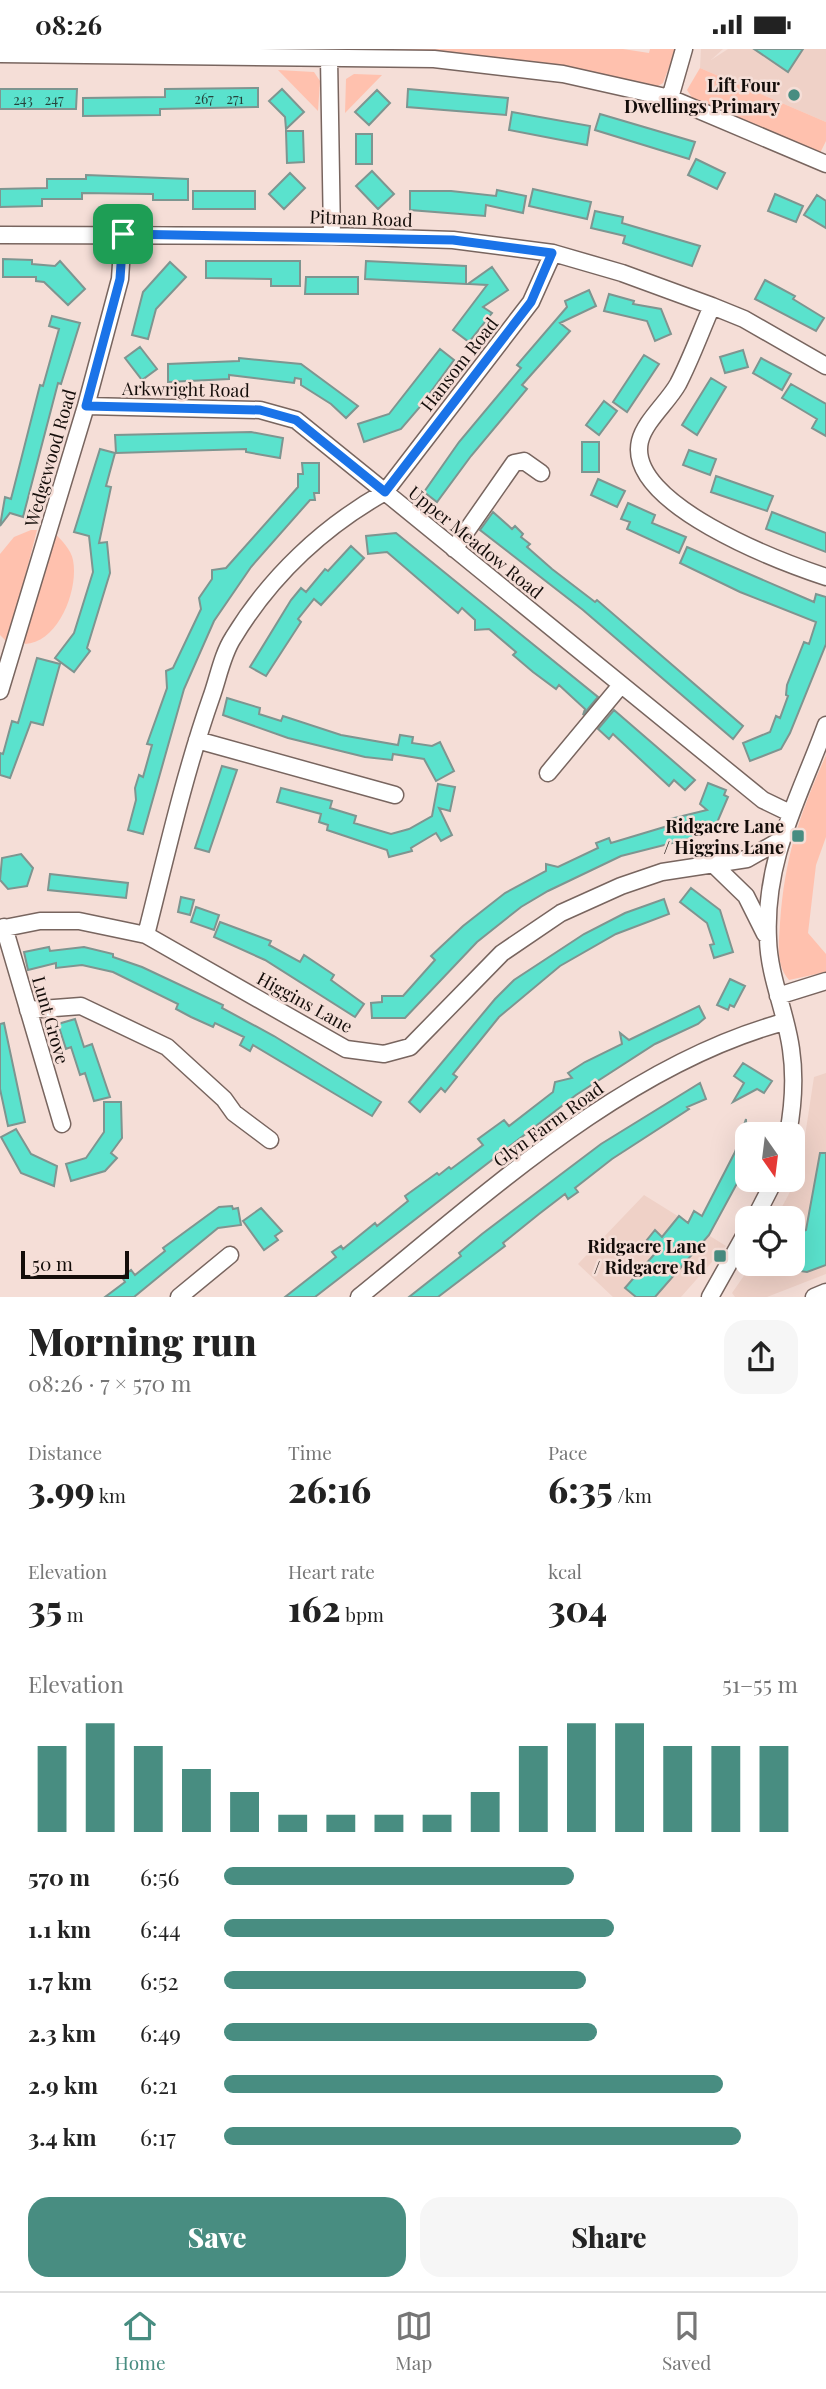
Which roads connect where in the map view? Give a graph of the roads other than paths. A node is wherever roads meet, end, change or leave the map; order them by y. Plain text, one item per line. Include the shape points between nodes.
1 (684, 49) edge
2 (0, 54) edge
3 (329, 58) junction
4 (670, 98) junction
5 (825, 160) edge
6 (123, 234) junction
7 (0, 235) edge
8 (332, 236) junction
9 (552, 253) junction
10 (712, 306) junction
11 (826, 366) edge
12 (86, 406) junction
13 (541, 473) dead end
14 (385, 492) junction
15 (454, 549) junction
16 (826, 577) edge
17 (621, 685) junction
18 (0, 691) edge
19 (826, 726) edge
20 (197, 740) junction
21 (548, 773) dead end
22 (395, 795) dead end
23 (790, 813) junction
24 (779, 841) junction
25 (713, 864) junction
26 (2, 928) edge
27 (146, 935) junction
28 (768, 940) junction
29 (826, 981) edge
30 (778, 996) junction
31 (28, 1010) junction
32 (784, 1022) junction
33 (789, 1122) edge
34 (62, 1124) dead end
35 (270, 1140) dead end
36 (735, 1252) edge
37 (230, 1255) dead end
38 (826, 1292) edge
39 (179, 1297) edge
40 (359, 1297) edge
41 (710, 1297) edge
42 (814, 1297) edge

1 - 4 street
2 - 3 street
3 - 4 street via 498,64 563,73
3 - 8 street
4 - 5 street
6 - 7 street, Pitman Road
6 - 8 street, Pitman Road
6 - 12 street, Wedgewood Road via 120,279
8 - 9 street, Pitman Road via 453,240
9 - 10 street, Pitman Road via 621,272
9 - 14 street, Hansom Road via 531,302
10 - 11 street, Pitman Road
10 - 16 street via 678,384 640,439 638,458 647,476 670,498 714,529 776,560
12 - 14 street, Arkwright Road via 260,410 284,416 296,420
12 - 18 street, Wedgewood Road
13 - 15 street via 524,461 514,463
14 - 15 street, Upper Meadow Road
14 - 20 street, Upper Meadow Road via 356,508 303,550 264,595 231,640
15 - 17 street, Upper Meadow Road
17 - 21 street
17 - 23 street, Upper Meadow Road via 764,800
19 - 23 street
20 - 22 street
20 - 27 street, Upper Meadow Road
23 - 24 street
24 - 25 street, Higgins Lane via 747,859
24 - 28 street via 767,907
25 - 27 street, Higgins Lane via 652,876 562,913 502,953 410,1047 384,1054 346,1049
25 - 28 street via 746,896
26 - 27 street, Higgins Lane via 40,921 79,921
26 - 31 street, Lunt Grove
28 - 30 street
29 - 30 street
30 - 32 street
31 - 34 street, Lunt Grove
31 - 35 street via 81,1006 167,1047 234,1113
32 - 33 street via 793,1074
32 - 40 street, Glyn Farm Road via 737,1034 623,1093 486,1193
36 - 41 street
37 - 39 street
38 - 42 street

